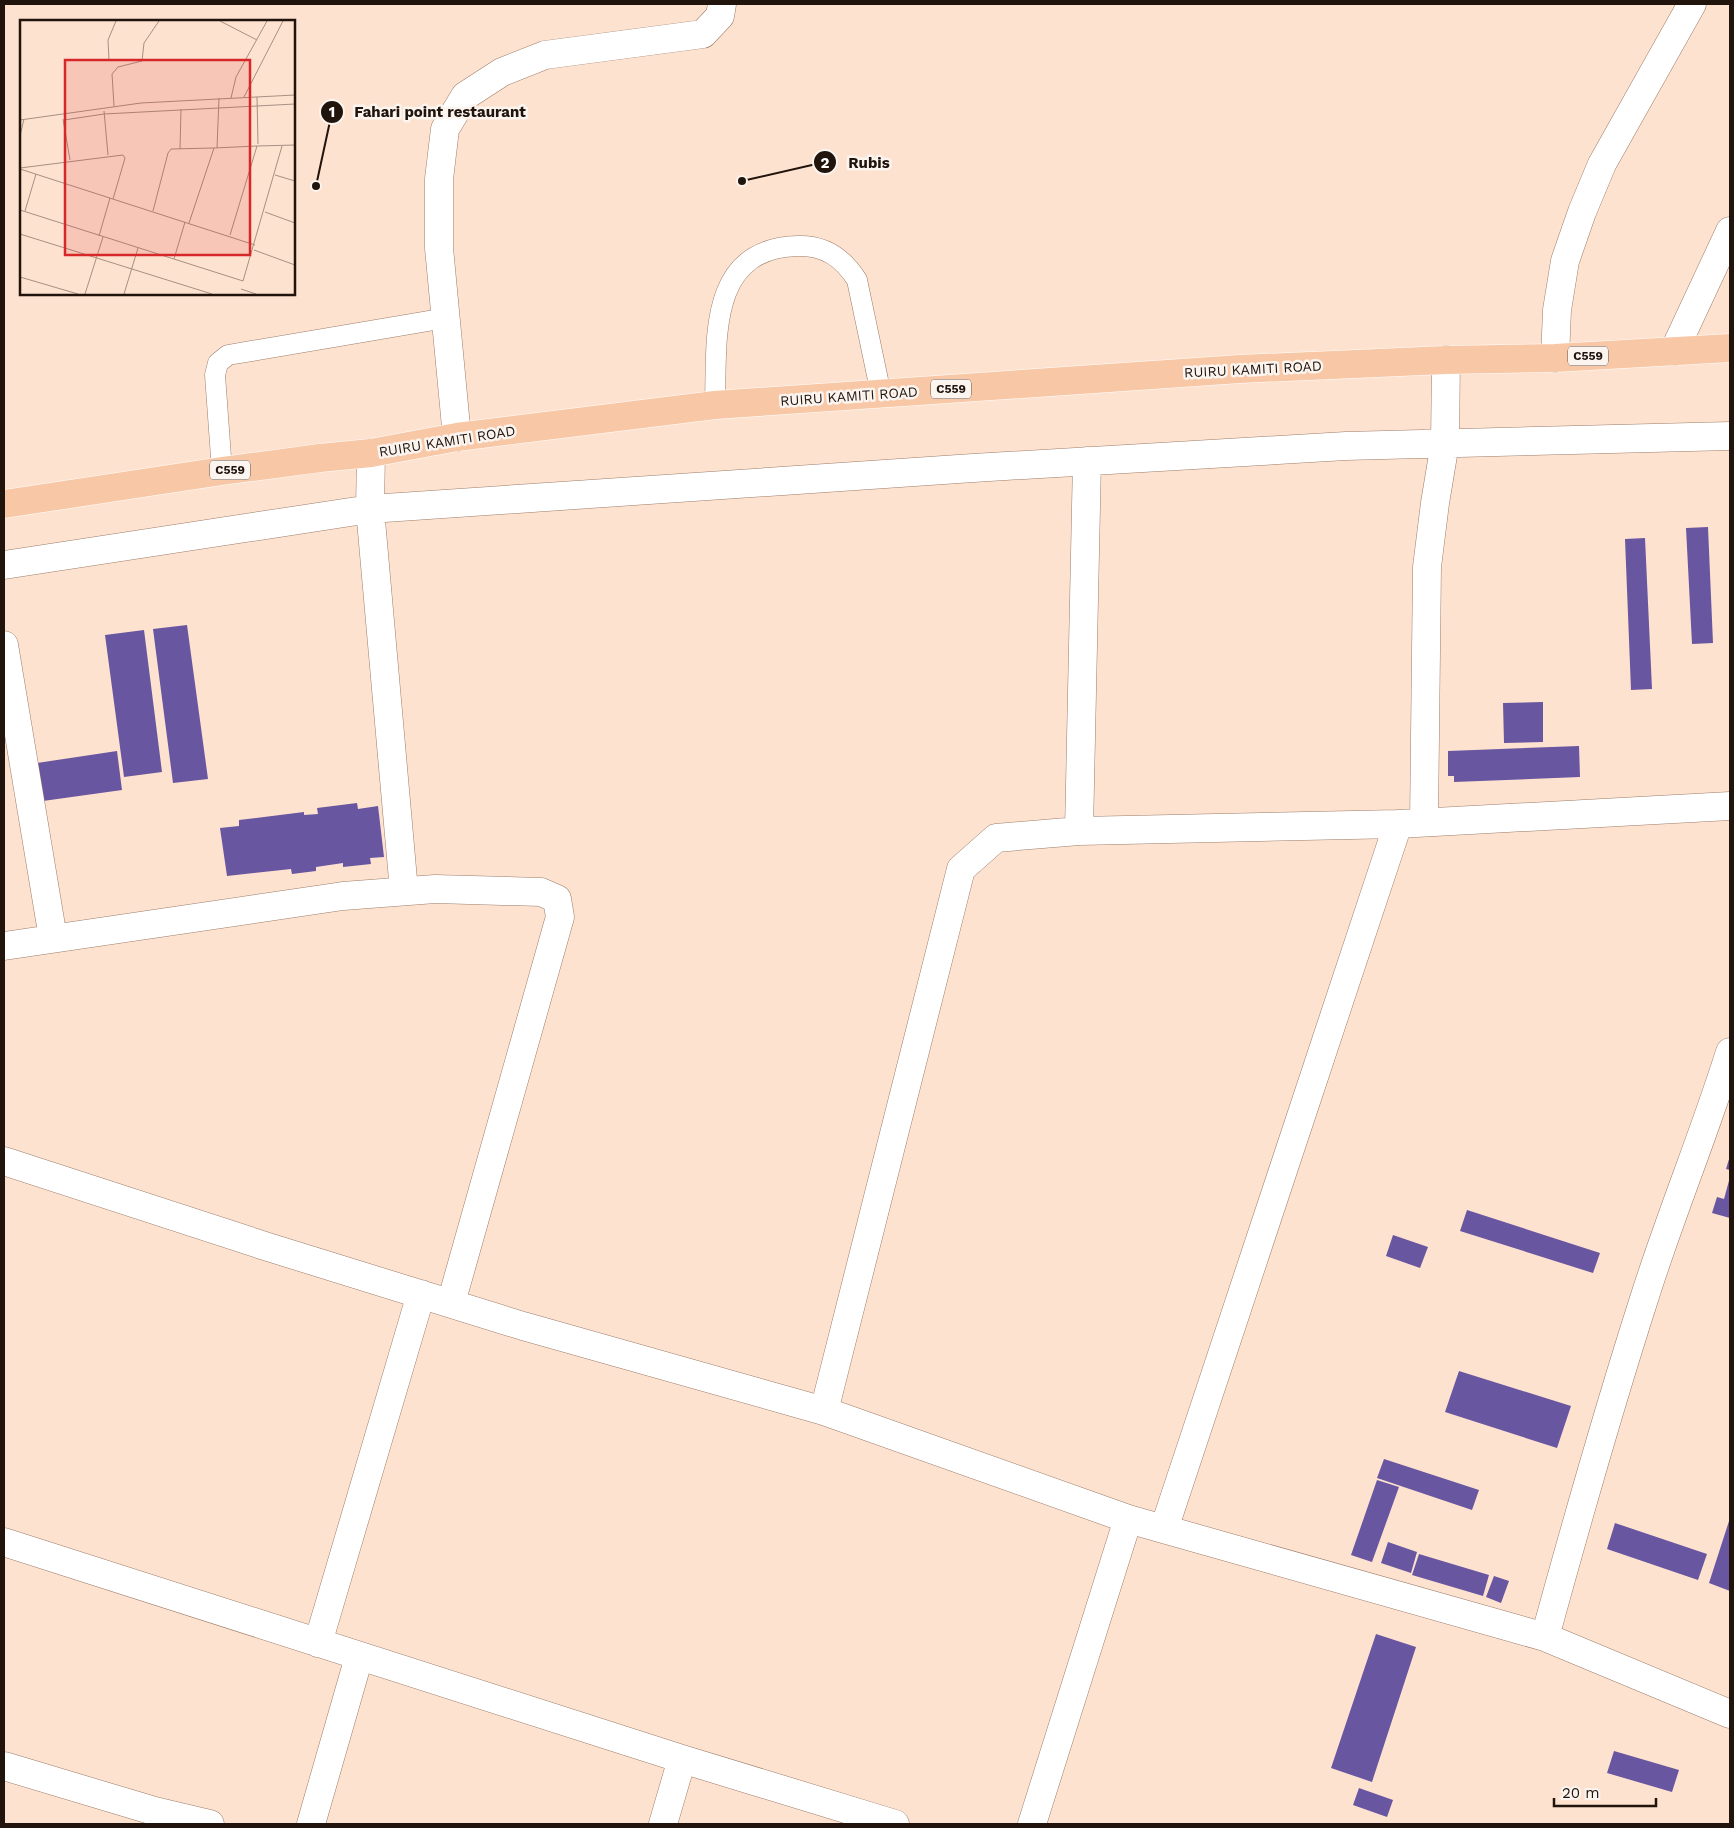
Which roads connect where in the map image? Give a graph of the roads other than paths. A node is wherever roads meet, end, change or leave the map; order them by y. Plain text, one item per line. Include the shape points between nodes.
1 (722, 4) edge
2 (1692, 4) edge
3 (1730, 230) edge
4 (446, 318) junction
5 (1730, 348) edge
6 (1674, 351) junction
7 (1555, 358) junction
8 (1446, 360) junction
9 (881, 394) junction
10 (715, 405) junction
11 (1730, 436) edge
12 (457, 437) junction
13 (1446, 443) junction
14 (371, 453) junction
15 (1087, 461) junction
16 (222, 471) junction
17 (4, 504) edge
18 (370, 509) junction
19 (4, 565) edge
20 (4, 645) edge
21 (1730, 806) edge
22 (1411, 823) junction
23 (1079, 831) junction
24 (404, 891) junction
25 (52, 938) junction
26 (4, 946) edge
27 (1730, 1052) edge
28 (4, 1161) edge
29 (421, 1294) junction
30 (451, 1303) junction
31 (824, 1411) junction
32 (1128, 1520) junction
33 (1164, 1529) junction
34 (4, 1542) edge
35 (1545, 1637) junction
36 (318, 1644) junction
37 (359, 1657) junction
38 (1730, 1714) edge
39 (682, 1759) junction
40 (4, 1766) edge
41 (210, 1824) edge
42 (311, 1824) edge
43 (664, 1824) edge
44 (895, 1824) edge
45 (1032, 1824) edge

1 - 4 street via 720,16 703,34 545,55 502,72 465,96 444,129 439,179 439,248
2 - 7 street via 1602,164 1582,212 1565,261 1556,310
3 - 6 street
4 - 12 street
4 - 16 lane via 228,355 218,363 215,375
5 - 6 main road, RUIRU KAMITI ROAD / C559
6 - 7 main road, RUIRU KAMITI ROAD / C559
7 - 8 main road, RUIRU KAMITI ROAD / C559
8 - 9 main road, RUIRU KAMITI ROAD / C559 via 1240,369
8 - 13 street
9 - 10 main road, RUIRU KAMITI ROAD / C559
9 - 10 lane via 857,280 848,266 831,252 811,245 788,246 760,253 733,276 718,319
10 - 12 main road, RUIRU KAMITI ROAD / C559
11 - 13 street
12 - 14 main road, RUIRU KAMITI ROAD / C559
13 - 15 street
13 - 22 street via 1427,566
14 - 16 main road, RUIRU KAMITI ROAD / C559
14 - 18 street
15 - 18 street
15 - 23 street
16 - 17 main road, RUIRU KAMITI ROAD / C559
18 - 19 street
18 - 24 street
20 - 25 street
21 - 22 street
22 - 23 street
22 - 33 street
23 - 31 street via 996,838 961,869
24 - 25 street via 343,896
24 - 30 street via 541,892 557,899 560,917
25 - 26 street
27 - 35 street via 1644,1297
28 - 29 street
29 - 30 street
29 - 36 street
30 - 31 street
31 - 32 street
32 - 33 street
32 - 45 street
33 - 35 street
34 - 36 street
35 - 38 street
36 - 37 street
37 - 39 street
37 - 42 street
39 - 43 street
39 - 44 street
40 - 41 street via 151,1810

